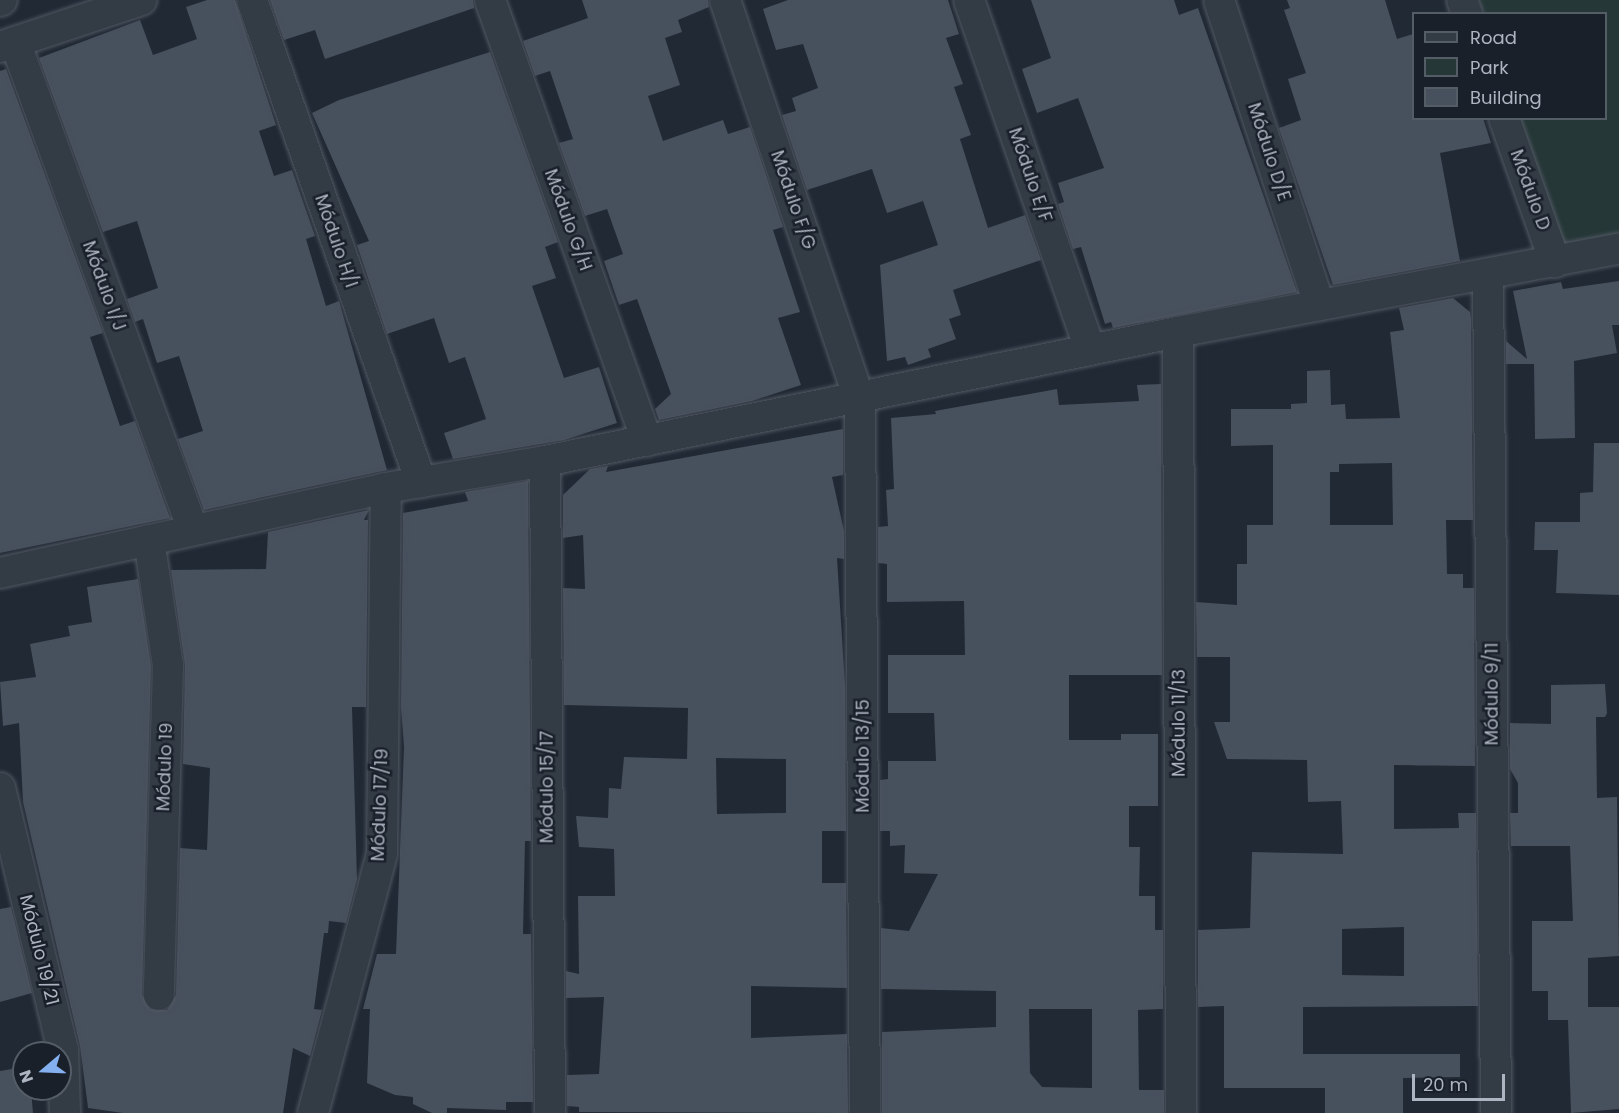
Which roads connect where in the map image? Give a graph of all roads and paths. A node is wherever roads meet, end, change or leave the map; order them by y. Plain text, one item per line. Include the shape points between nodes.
1 (141, 0) edge
2 (252, 0) edge
3 (490, 0) edge
4 (725, 0) edge
5 (969, 0) edge
6 (1219, 0) edge
7 (8, 45) edge
8 (1505, 120) edge
9 (1619, 249) edge
10 (1555, 262) junction
11 (1488, 275) junction
12 (1319, 305) junction
13 (1178, 332) junction
14 (1090, 350) junction
15 (860, 400) junction
16 (647, 441) junction
17 (545, 461) junction
18 (421, 482) junction
19 (386, 488) junction
20 (193, 530) junction
21 (149, 540) junction
22 (0, 573) edge
23 (0, 788) edge
24 (159, 995) dead end
25 (65, 1113) edge
26 (313, 1113) edge
27 (550, 1113) edge
28 (865, 1113) edge
29 (1181, 1113) edge
30 (1496, 1113) edge

1 - 7 street
2 - 18 street, Módulo H/I
3 - 16 street, Módulo G/H
4 - 15 street, Módulo F/G
5 - 14 street, Módulo E/F
6 - 12 street, Módulo D/E
7 - 20 street, Módulo I/J
8 - 10 street, Módulo D
9 - 10 street
10 - 11 street
11 - 12 street
11 - 30 street, Módulo 9/11
12 - 13 street
13 - 14 street
13 - 29 street, Módulo 11/13
14 - 15 street
15 - 16 street
15 - 28 street, Módulo 13/15
16 - 17 street
17 - 18 street
17 - 27 street, Módulo 15/17
18 - 19 street
19 - 20 street
19 - 26 street, Módulo 17/19 via 382,853
20 - 21 street
21 - 22 street
21 - 24 street, Módulo 19 via 168,665
23 - 25 street, Módulo 19/21 via 63,1050

